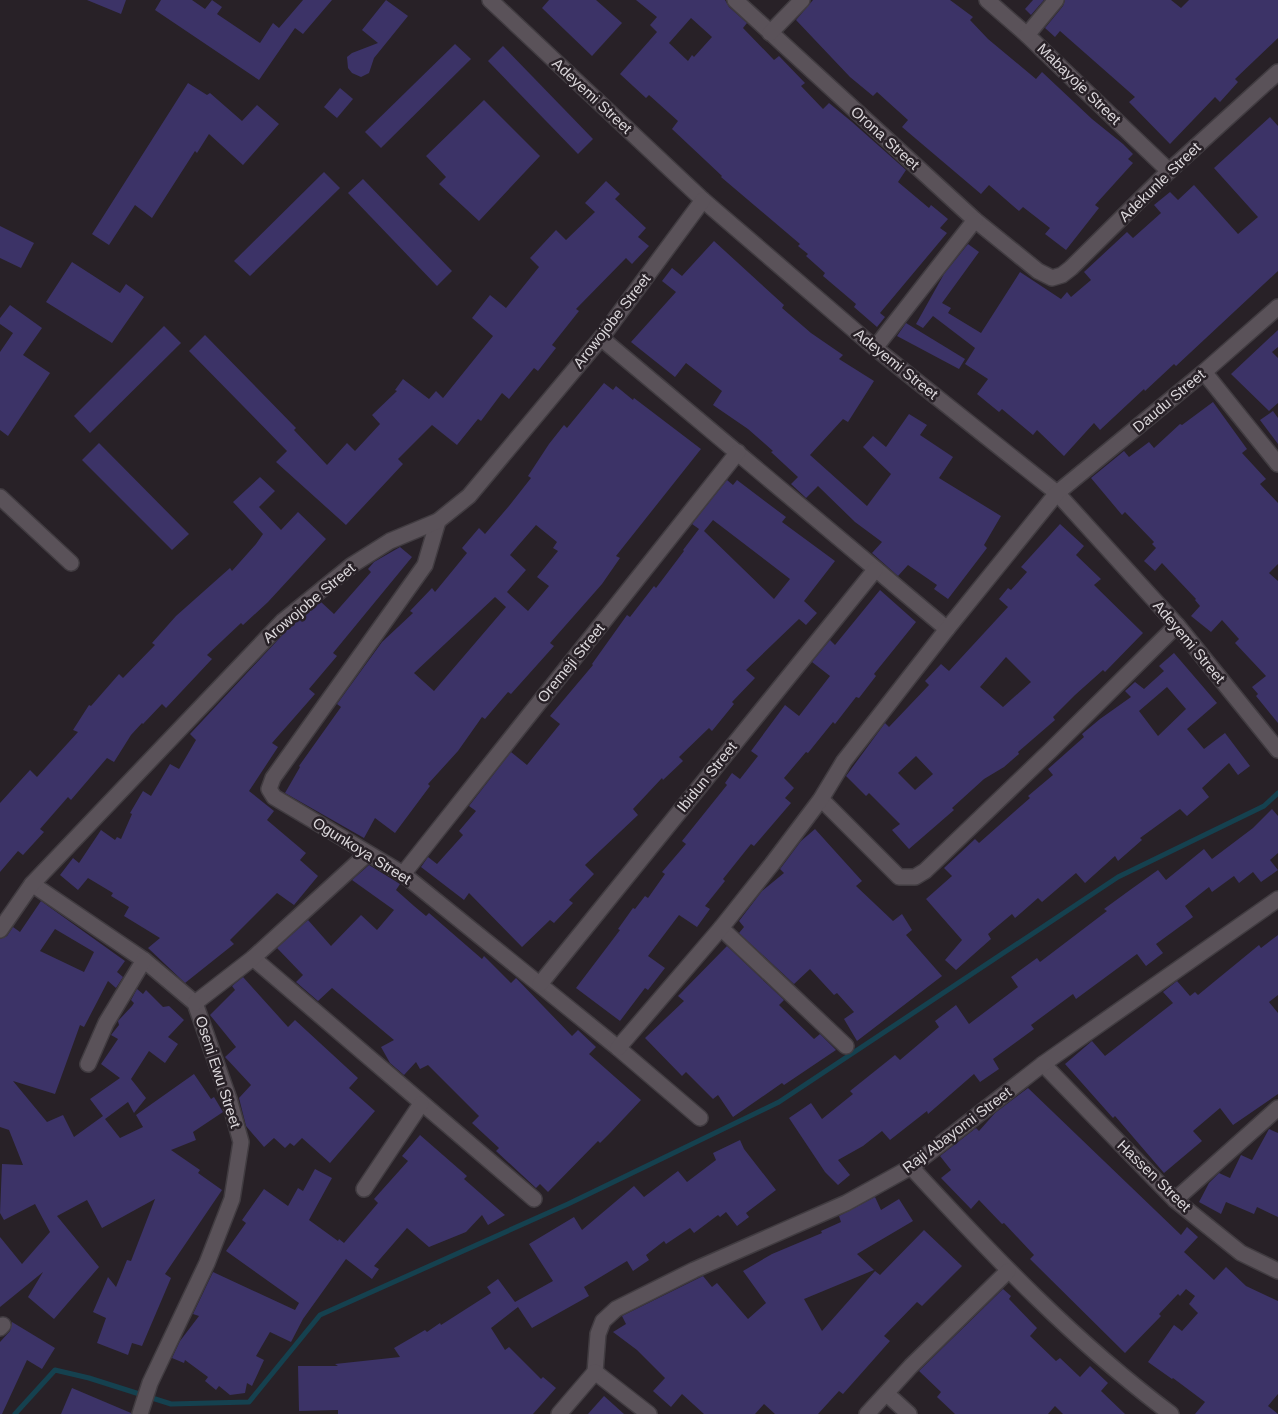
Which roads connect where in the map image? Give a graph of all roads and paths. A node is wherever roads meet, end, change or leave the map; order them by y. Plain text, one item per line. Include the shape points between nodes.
1 (490, 0) edge
2 (735, 0) edge
3 (802, 0) edge
4 (987, 0) edge
5 (1056, 0) edge
6 (770, 34) junction
7 (1027, 35) junction
8 (1278, 72) edge
9 (1169, 171) junction
10 (703, 200) junction
11 (975, 220) junction
12 (1038, 271) joint
13 (1278, 306) edge
14 (601, 338) junction
15 (875, 348) junction
16 (1204, 372) junction
17 (738, 452) junction
18 (1278, 464) edge
19 (1057, 494) junction
20 (0, 497) edge
21 (438, 521) junction
22 (71, 563) dead end
23 (875, 570) junction
24 (1177, 625) junction
25 (947, 629) junction
26 (1278, 750) edge
27 (822, 798) junction
28 (367, 854) junction
29 (403, 874) junction
30 (32, 884) junction
31 (1278, 899) edge
32 (721, 928) junction
33 (0, 930) edge
34 (254, 958) junction
35 (144, 960) junction
36 (540, 984) junction
37 (195, 1003) junction
38 (846, 1046) dead end
39 (618, 1048) junction
40 (88, 1064) dead end
41 (1043, 1064) junction
42 (421, 1104) junction
43 (1278, 1108) edge
44 (700, 1118) dead end
45 (911, 1167) junction
46 (364, 1189) dead end
47 (534, 1199) dead end
48 (1175, 1200) junction
49 (1008, 1271) junction
50 (1278, 1271) edge
51 (595, 1372) junction
52 (887, 1394) junction
53 (141, 1411) edge
54 (559, 1414) edge
55 (649, 1414) edge
56 (868, 1414) edge
57 (909, 1414) edge
58 (1172, 1414) edge

1 - 10 street, Adeyemi Street
2 - 6 street, Orona Street
3 - 6 street
4 - 7 street, Mabayoje Street
5 - 7 street
6 - 11 street, Orona Street
7 - 9 street, Mabayoje Street
8 - 9 street, Adekunle Street
9 - 12 street, Adekunle Street via 1062,276 1052,278
10 - 14 street, Arowojobe Street
10 - 15 street, Adeyemi Street
11 - 12 street, Orona Street
11 - 15 street
13 - 16 street, Daudu Street
14 - 17 street
14 - 21 street, Arowojobe Street via 469,496
15 - 19 street, Adeyemi Street
16 - 18 street
16 - 19 street, Daudu Street
17 - 23 street
17 - 29 street, Oremeji Street
19 - 24 street, Adeyemi Street
19 - 25 street, Daudu Street
20 - 22 street
21 - 28 street, Ogunkoya Street via 425,565 273,778 269,789 274,797
21 - 30 street, Arowojobe Street via 390,541 352,565 283,621
23 - 25 street
23 - 36 street, Ibidun Street
24 - 26 street, Adeyemi Street
24 - 27 street via 1044,757 915,877 899,877
25 - 27 street, Daudu Street via 844,761
27 - 32 street, Daudu Street
28 - 29 street, Ogunkoya Street
28 - 34 street
29 - 36 street, Ogunkoya Street
30 - 33 street, Arowojobe Street
30 - 35 street, Oseni Ewu Street
31 - 41 street, Raji Abayomi Street
32 - 38 street
32 - 39 street, Daudu Street
34 - 37 street
34 - 42 street
35 - 37 street, Oseni Ewu Street
35 - 40 street via 106,1024
36 - 39 street, Ogunkoya Street
37 - 53 street, Oseni Ewu Street via 241,1142 232,1199 207,1263 150,1383
39 - 44 street, Ogunkoya Street
41 - 45 street, Raji Abayomi Street
41 - 48 street, Hassen Street
42 - 46 street
42 - 47 street
43 - 48 street
45 - 49 street
45 - 51 street, Raji Abayomi Street via 846,1203 694,1270 616,1309 602,1322 598,1334
48 - 50 street, Hassen Street via 1241,1253
49 - 52 street via 911,1366
49 - 58 street via 1127,1381
51 - 54 street
51 - 55 street
52 - 56 street
52 - 57 street

